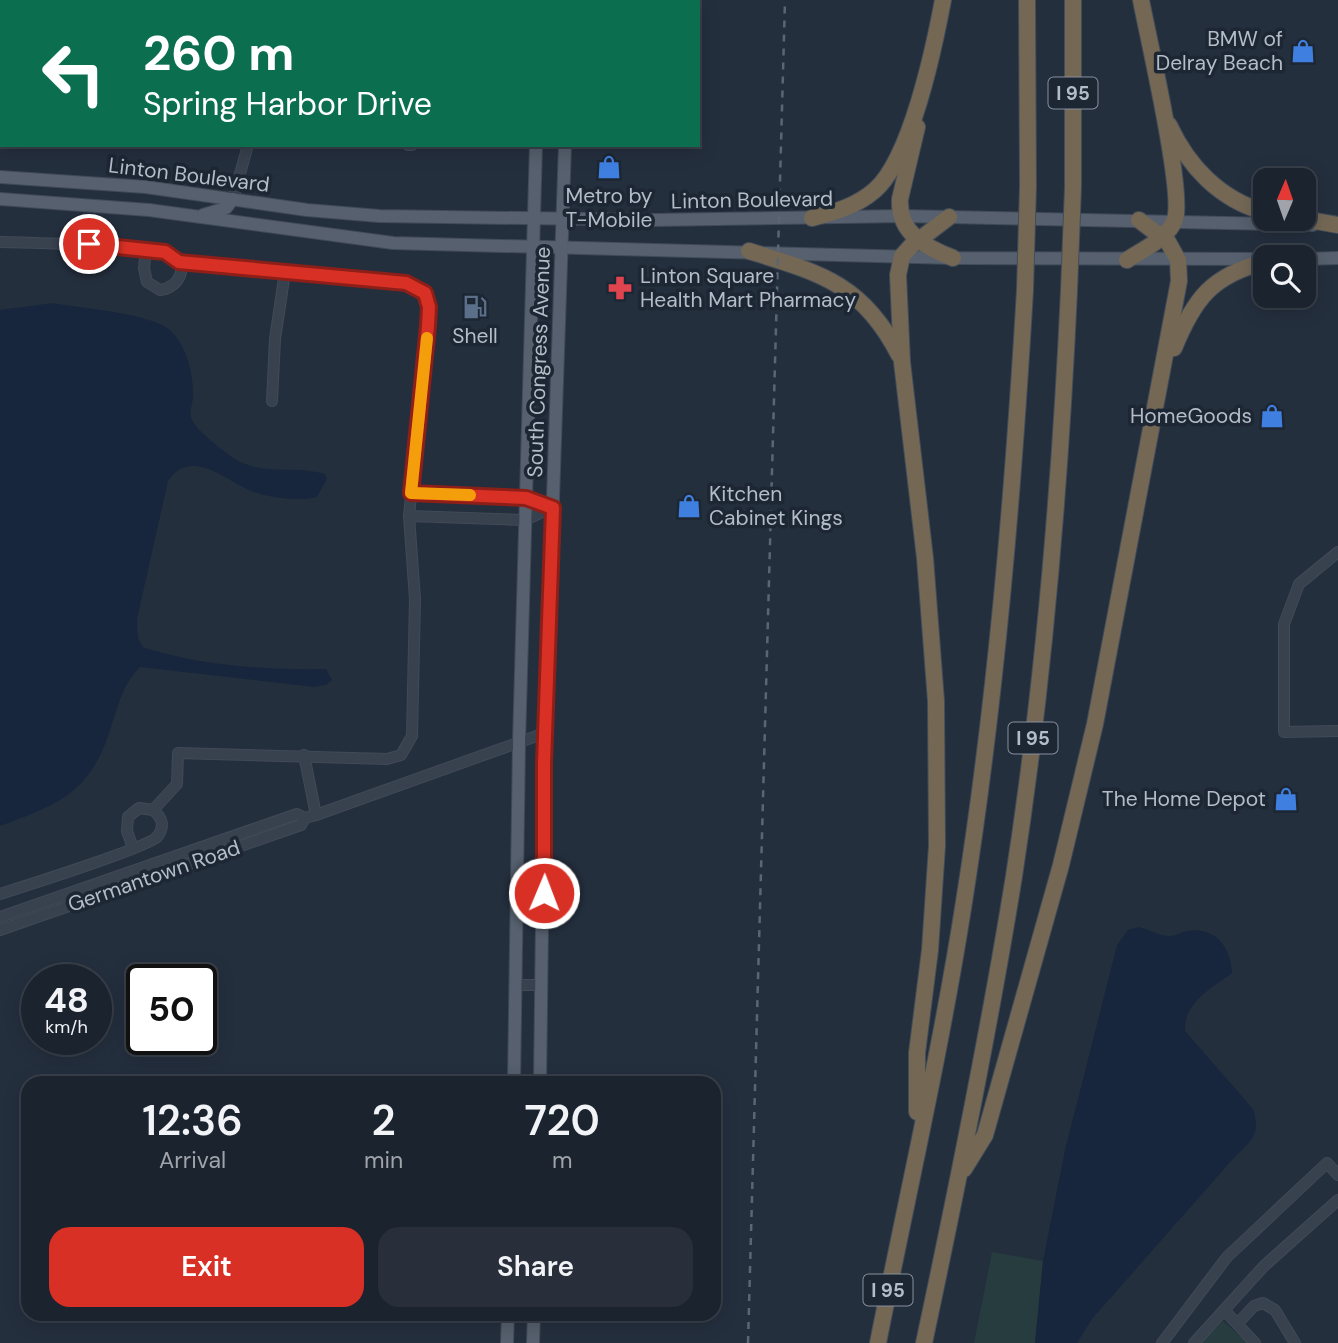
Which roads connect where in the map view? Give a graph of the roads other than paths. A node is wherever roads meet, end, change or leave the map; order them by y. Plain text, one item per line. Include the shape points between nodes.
1 (943, 0) edge
2 (1027, 0) edge
3 (1073, 0) edge
4 (1141, 0) edge
5 (923, 83) junction
6 (1161, 109) junction
7 (247, 147) edge
8 (536, 147) edge
9 (565, 147) edge
10 (0, 177) edge
11 (0, 199) edge
12 (233, 199) junction
13 (1253, 207) edge
14 (902, 216) junction
15 (196, 217) junction
16 (949, 217) junction
17 (812, 218) junction
18 (534, 219) junction
19 (563, 219) junction
20 (1139, 220) junction
21 (1174, 221) junction
22 (1316, 221) edge
23 (1338, 225) edge
24 (1163, 236) junction
25 (917, 240) junction
26 (0, 242) edge
27 (533, 247) junction
28 (562, 247) junction
29 (146, 249) junction
30 (749, 251) junction
31 (902, 256) junction
32 (953, 258) junction
33 (1338, 258) edge
34 (1316, 259) edge
35 (1126, 260) junction
36 (1178, 260) junction
37 (1253, 260) edge
38 (179, 262) junction
39 (1253, 265) edge
40 (285, 272) junction
41 (902, 362) junction
42 (1162, 376) junction
43 (272, 401) dead end
44 (411, 493) junction
45 (526, 498) junction
46 (553, 508) junction
47 (409, 516) junction
48 (525, 520) junction
49 (1338, 552) edge
50 (1338, 731) edge
51 (545, 733) junction
52 (519, 743) junction
53 (304, 755) junction
54 (153, 810) junction
55 (310, 817) junction
56 (273, 823) junction
57 (133, 848) junction
58 (233, 850) junction
59 (0, 894) edge
60 (0, 919) edge
61 (0, 930) edge
62 (517, 985) junction
63 (541, 985) junction
64 (514, 1076) edge
65 (540, 1076) edge
66 (917, 1150) junction
67 (1338, 1175) edge
68 (957, 1180) junction
69 (1338, 1199) edge
70 (1224, 1310) junction
71 (508, 1321) edge
72 (534, 1321) edge
73 (1238, 1323) junction
74 (507, 1343) edge
75 (533, 1343) edge
76 (878, 1343) edge
77 (924, 1343) edge
78 (1162, 1343) edge
79 (1194, 1343) edge
80 (1255, 1343) edge
81 (1295, 1343) edge

1 - 5 highway
2 - 66 highway, I 95, bridge via 1025,290 1012,500 990,718 958,934
3 - 68 highway, I 95, bridge via 1073,187 1055,530 1029,769 996,979
4 - 6 highway
5 - 14 highway via 900,199
5 - 17 highway via 884,182 854,204
6 - 13 highway via 1199,172
6 - 21 highway via 1176,191
7 - 12 street
8 - 18 main road, South Congress Avenue
9 - 19 main road, South Congress Avenue
10 - 12 main road, Linton Boulevard via 146,187
11 - 15 main road, Linton Boulevard
12 - 15 main road via 226,208
12 - 18 main road, Linton Boulevard via 343,214
14 - 16 main road, Linton Boulevard
14 - 17 main road, Linton Boulevard
14 - 25 highway
15 - 27 main road, Linton Boulevard via 364,241
16 - 20 main road, Linton Boulevard
16 - 25 highway
17 - 19 main road, Linton Boulevard
18 - 19 main road, Linton Boulevard
18 - 27 main road, South Congress Avenue
19 - 28 main road, South Congress Avenue
20 - 21 main road, Linton Boulevard
20 - 24 highway
21 - 23 main road, Linton Boulevard
21 - 24 highway
22 - 23 highway
24 - 35 highway
24 - 36 highway
25 - 31 highway
25 - 32 highway
26 - 29 street
27 - 28 main road, Linton Boulevard
27 - 45 main road, South Congress Avenue
28 - 30 main road, Linton Boulevard
28 - 46 main road, South Congress Avenue
29 - 38 street via 172,254
29 - 38 street via 144,275 160,290 174,286 181,273
30 - 31 main road, Linton Boulevard
30 - 41 highway via 844,286 882,324
31 - 32 main road, Linton Boulevard
31 - 41 highway via 898,275
32 - 35 main road, Linton Boulevard
33 - 34 main road
35 - 36 main road, Linton Boulevard
36 - 37 main road, Linton Boulevard
36 - 42 highway via 1180,275
38 - 40 street
39 - 42 highway via 1226,275 1202,295 1182,327
40 - 43 street
40 - 44 street via 406,283 425,293 428,326
41 - 66 highway via 931,617 938,762 932,917 917,1053
42 - 68 highway via 1110,654 1067,842 985,1135
44 - 45 street
44 - 47 street
45 - 46 street
45 - 48 main road, South Congress Avenue
46 - 48 street
46 - 51 main road, South Congress Avenue
47 - 48 street
47 - 53 street via 415,599 410,743 401,755 387,759
48 - 52 main road, South Congress Avenue
49 - 50 street via 1299,584 1284,624 1284,732
51 - 52 street, Germantown Road
51 - 63 main road, South Congress Avenue
52 - 55 street, Germantown Road
52 - 62 main road, South Congress Avenue
53 - 54 street via 178,753 177,784
53 - 55 street
54 - 57 street via 159,814 162,828 155,840
54 - 57 street via 139,808 128,817
55 - 56 street, Germantown Road via 297,814
55 - 58 street, Germantown Road
56 - 58 street via 233,841
56 - 60 street, Germantown Road
57 - 59 street
58 - 61 street, Germantown Road
62 - 63 street
62 - 64 main road, South Congress Avenue
63 - 65 main road, South Congress Avenue
66 - 76 highway, I 95
67 - 78 street via 1327,1163 1255,1228 1210,1277
68 - 77 highway, I 95
69 - 70 street
70 - 73 street
70 - 79 street
71 - 74 main road
72 - 75 main road
73 - 80 street
73 - 81 street via 1254,1306 1264,1303 1275,1310

